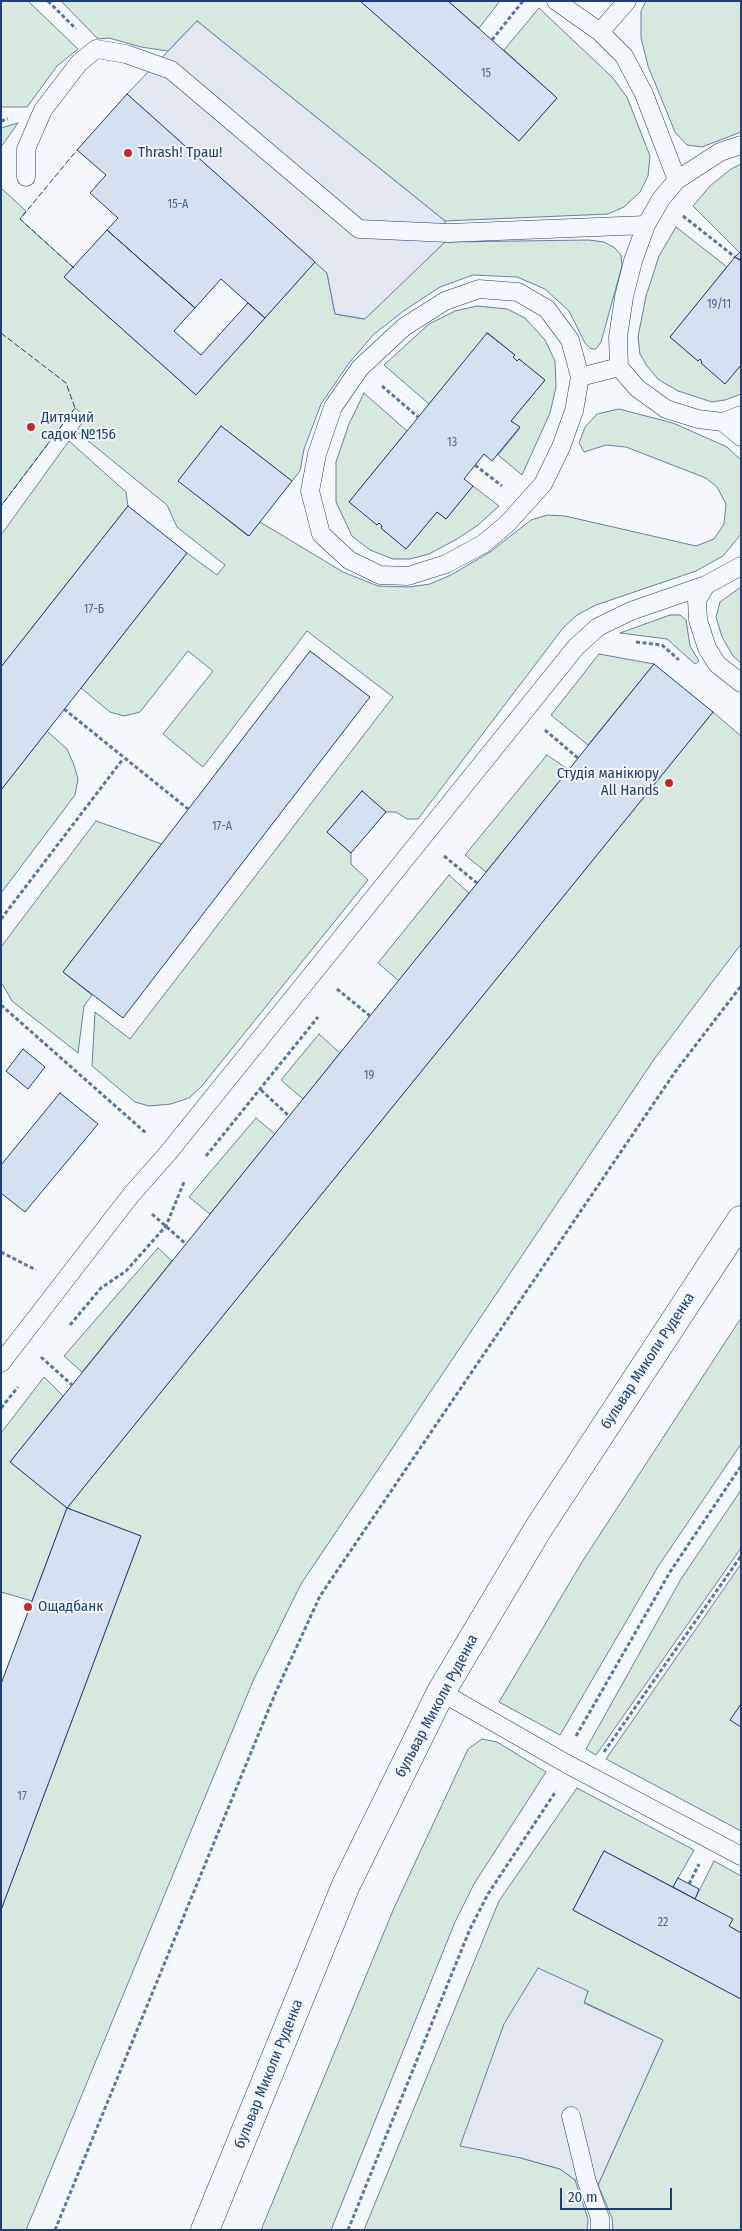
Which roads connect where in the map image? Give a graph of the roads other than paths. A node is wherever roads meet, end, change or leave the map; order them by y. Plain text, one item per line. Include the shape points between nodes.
1 (556, 1) edge
2 (627, 1) edge
3 (600, 32) junction
4 (741, 145) edge
5 (26, 177) dead end
6 (677, 180) junction
7 (646, 225) junction
8 (619, 367) junction
9 (580, 377) junction
10 (741, 415) edge
11 (723, 422) junction
12 (741, 437) edge
13 (741, 566) edge
14 (706, 585) junction
15 (741, 683) edge
16 (741, 1220) edge
17 (1, 1363) edge
18 (441, 1692) junction
19 (741, 1856) edge
20 (571, 2116) dead end
21 (205, 2230) edge
22 (600, 2230) edge

1 - 3 lane
2 - 3 lane
3 - 6 lane via 624,56 644,94
4 - 6 lane via 720,152
5 - 7 lane via 26,149 42,110 78,63 96,49 126,54 171,70 359,229 449,233
6 - 7 lane
7 - 8 lane via 624,297 618,337
8 - 9 lane
8 - 11 lane via 637,388 666,409 698,419
9 - 9 lane via 574,411 543,484 507,524 483,544 446,564 408,576 380,574 349,560 321,534 310,491 317,454 333,407 360,368 404,327 445,301 479,289 518,292 547,309 570,340
10 - 11 lane
11 - 12 lane
13 - 14 lane
14 - 15 lane via 697,600 698,620 707,648 717,664
14 - 17 lane via 631,611 598,626 588,636 131,1195
16 - 18 street, бульвар Миколи Руденка via 538,1529
18 - 19 lane via 567,1764
18 - 21 street, бульвар Миколи Руденка via 346,1885
20 - 22 lane via 587,2182 600,2218

